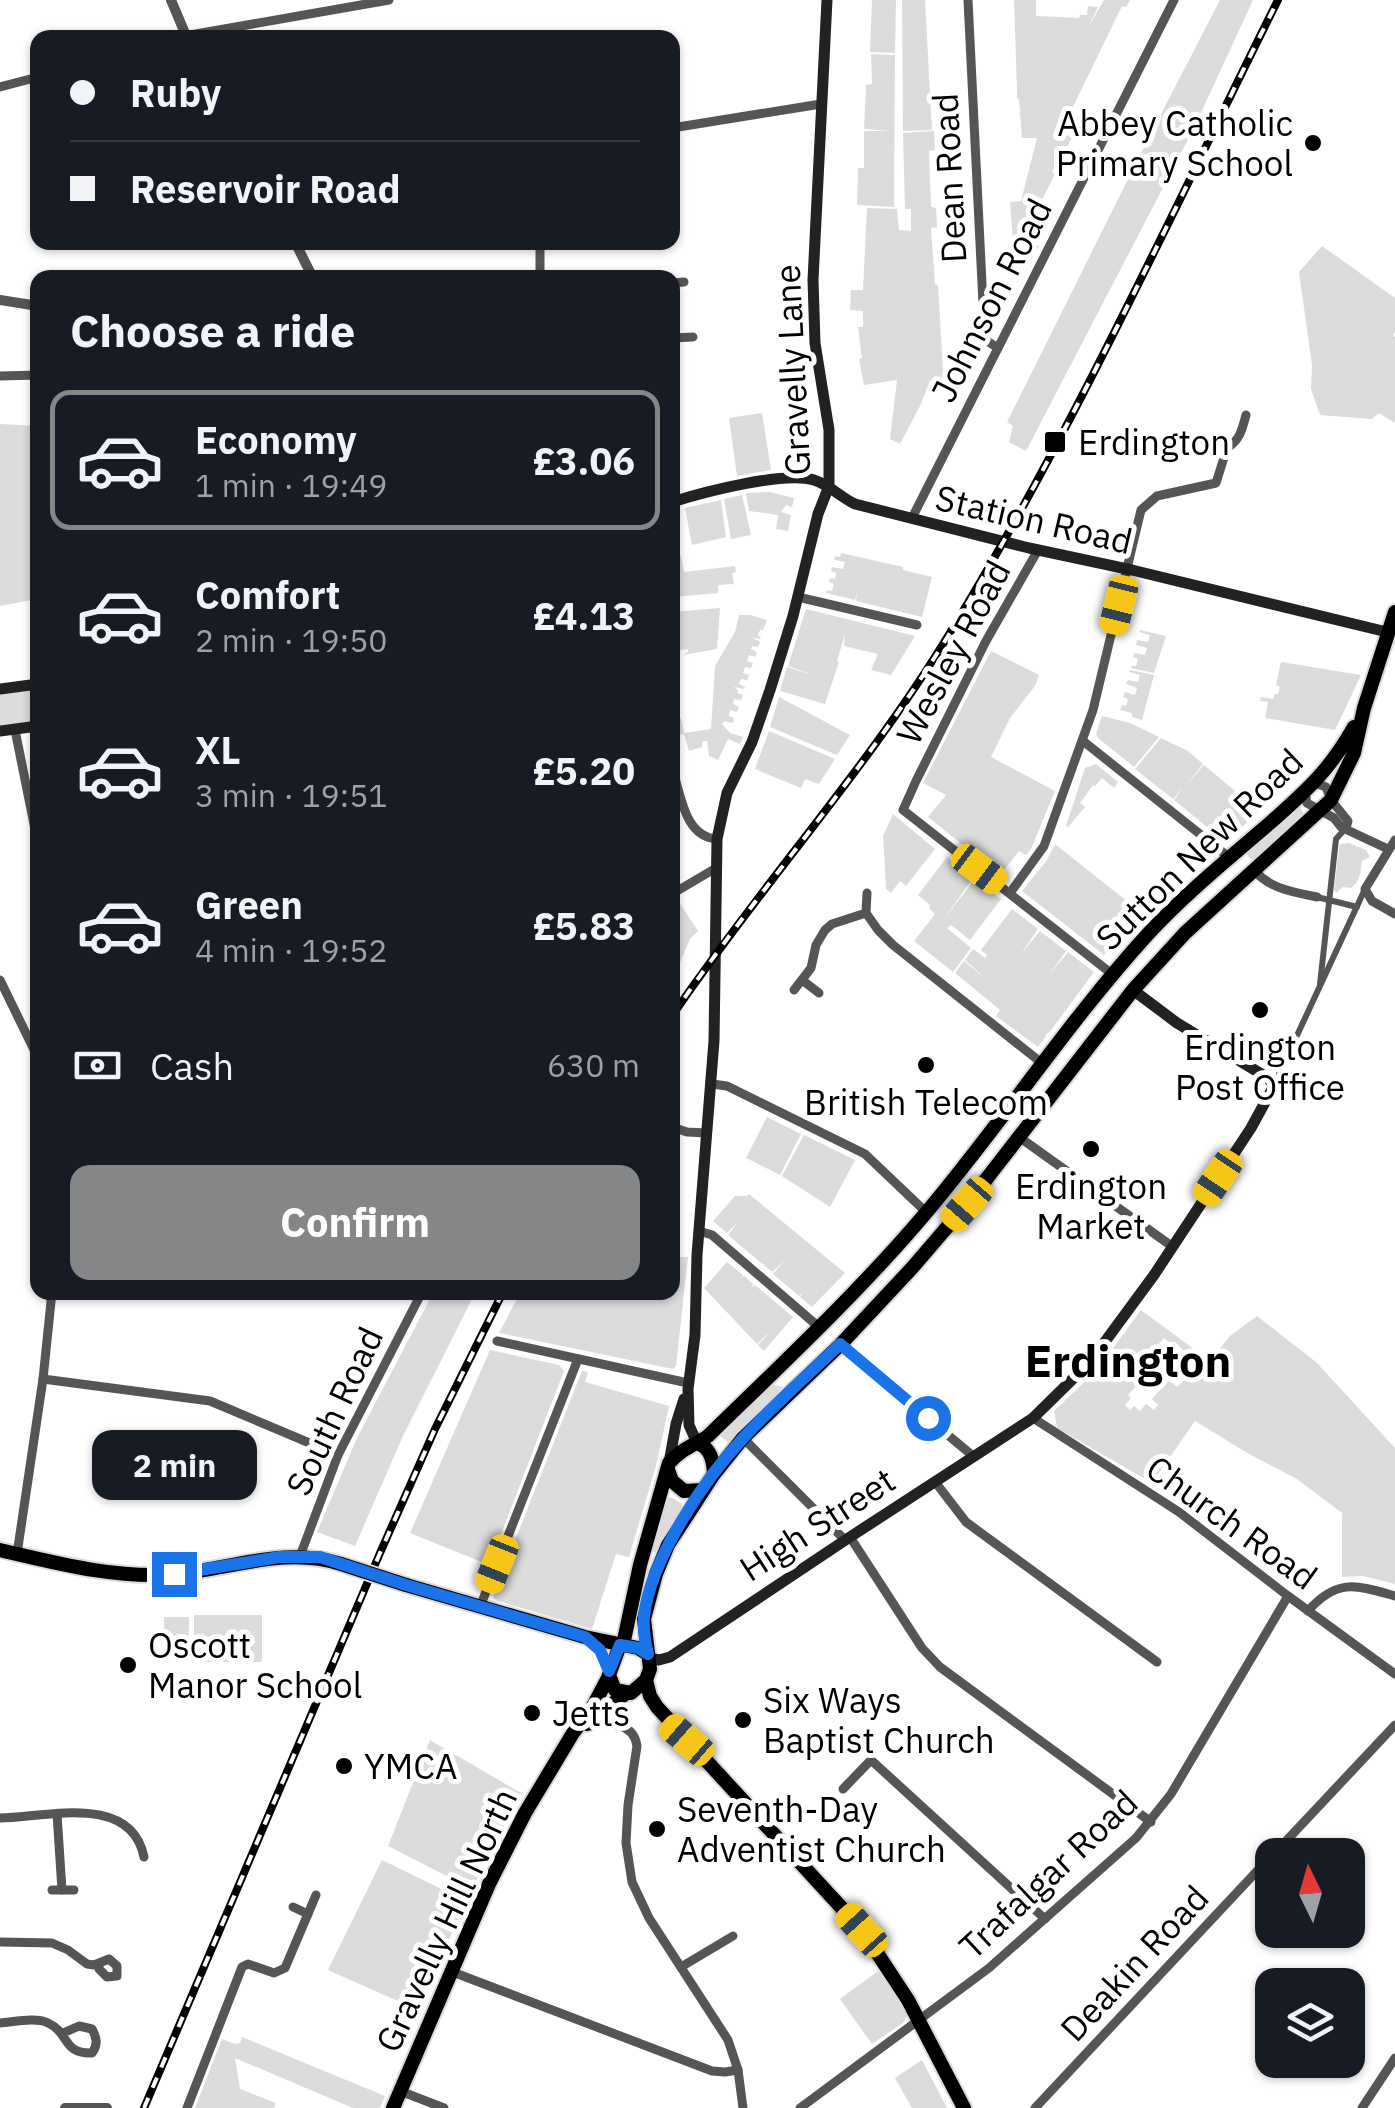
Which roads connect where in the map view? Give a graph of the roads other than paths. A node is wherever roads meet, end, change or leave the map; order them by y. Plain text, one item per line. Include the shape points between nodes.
1 (172, 0) edge
2 (389, 0) edge
3 (827, 0) edge
4 (968, 0) edge
5 (1174, 0) edge
6 (184, 30) edge
7 (220, 30) edge
8 (30, 79) edge
9 (0, 87) edge
10 (820, 104) junction
11 (680, 127) edge
12 (0, 300) edge
13 (30, 305) edge
14 (693, 337) dead end
15 (680, 338) edge
16 (998, 348) junction
17 (30, 375) edge
18 (0, 376) edge
19 (1246, 414) dead end
20 (828, 486) junction
21 (680, 500) edge
22 (912, 518) junction
23 (1038, 550) junction
24 (1128, 570) junction
25 (798, 597) junction
26 (1395, 612) edge
27 (917, 626) dead end
28 (1391, 633) edge
29 (30, 685) edge
30 (0, 689) edge
31 (1364, 708) junction
32 (30, 727) edge
33 (15, 730) junction
34 (0, 731) edge
35 (1083, 741) junction
36 (1310, 788) junction
37 (680, 792) edge
38 (30, 804) edge
39 (1325, 805) junction
40 (1346, 828) junction
41 (717, 840) junction
42 (1391, 844) edge
43 (1230, 858) junction
44 (716, 868) junction
45 (1254, 870) junction
46 (680, 889) edge
47 (1365, 890) junction
48 (1010, 892) junction
49 (867, 893) dead end
50 (1317, 897) joint
51 (1329, 901) junction
52 (1357, 907) junction
53 (866, 912) junction
54 (1395, 914) edge
55 (1112, 974) junction
56 (0, 980) edge
57 (802, 980) junction
58 (794, 990) dead end
59 (1132, 990) junction
60 (1320, 990) junction
61 (819, 993) dead end
62 (30, 1042) edge
63 (1043, 1064) junction
64 (712, 1084) junction
65 (1274, 1086) junction
66 (680, 1130) edge
67 (706, 1132) junction
68 (1018, 1137) junction
69 (926, 1212) junction
70 (699, 1231) junction
71 (1173, 1246) junction
72 (51, 1300) edge
73 (418, 1300) edge
74 (820, 1328) junction
75 (497, 1341) dead end
76 (840, 1344) junction
77 (578, 1359) junction
78 (43, 1379) junction
79 (688, 1386) junction
80 (1033, 1418) junction
81 (743, 1438) junction
82 (697, 1444) junction
83 (338, 1455) junction
84 (973, 1456) junction
85 (668, 1466) junction
86 (714, 1474) junction
87 (936, 1482) junction
88 (703, 1490) junction
89 (848, 1538) junction
90 (0, 1550) edge
91 (17, 1554) junction
92 (300, 1556) junction
93 (1288, 1596) junction
94 (1395, 1596) edge
95 (480, 1607) junction
96 (1308, 1611) junction
97 (585, 1637) junction
98 (622, 1645) junction
99 (649, 1656) junction
100 (1157, 1662) dead end
101 (609, 1673) junction
102 (1395, 1674) edge
103 (646, 1680) junction
104 (628, 1693) junction
105 (1395, 1725) edge
106 (585, 1726) junction
107 (687, 1740) junction
108 (557, 1759) junction
109 (843, 1790) dead end
110 (57, 1814) junction
111 (0, 1818) edge
112 (1150, 1822) junction
113 (154, 1836) dead end
114 (1289, 1838) edge
115 (141, 1842) junction
116 (144, 1857) dead end
117 (1255, 1874) edge
118 (74, 1890) dead end
119 (316, 1896) dead end
120 (293, 1908) dead end
121 (308, 1914) junction
122 (1045, 1918) junction
123 (0, 1942) edge
124 (736, 1948) dead end
125 (99, 1965) dead end
126 (681, 1967) junction
127 (450, 1971) junction
128 (920, 2020) junction
129 (0, 2022) edge
130 (63, 2033) dead end
131 (1395, 2058) edge
132 (738, 2070) junction
133 (400, 2091) junction
134 (65, 2108) edge
135 (107, 2108) edge
136 (187, 2108) edge
137 (394, 2108) edge
138 (444, 2108) edge
139 (744, 2108) edge
140 (800, 2108) edge
141 (964, 2108) edge
142 (1035, 2108) edge
143 (1362, 2108) edge

1 - 6 street
2 - 7 street
3 - 10 main road, Gravelly Lane
4 - 16 street, Dean Road via 984,324 988,341
5 - 16 street, Johnson Road
8 - 9 street
10 - 11 street
10 - 20 main road, Gravelly Lane via 813,320 830,430
12 - 13 street
14 - 15 street
16 - 22 street, Johnson Road
17 - 18 street
19 - 24 street via 1216,483 1156,496 1141,510
20 - 21 main road, Station Road via 809,478 779,479
20 - 22 main road, Station Road via 855,504
20 - 25 main road, Gravelly Lane
22 - 23 main road, Station Road
23 - 24 main road, Station Road
23 - 48 street, Wesley Road via 903,810
24 - 28 main road, Station Road
24 - 35 street
25 - 27 street
25 - 41 main road, Gravelly Lane via 752,742 727,793
26 - 28 main road
28 - 31 main road
29 - 30 main road
31 - 36 main road, Sutton New Road
31 - 39 main road, Sutton New Road via 1354,753
32 - 33 main road
33 - 34 main road
33 - 38 street
35 - 43 street
35 - 48 street via 1044,846
36 - 39 street via 1307,803
36 - 39 street via 1326,787
36 - 43 main road, Sutton New Road
37 - 41 street via 698,834
39 - 40 street via 1348,822
39 - 45 main road, Sutton New Road
40 - 42 street
40 - 51 street, High Street via 1336,838
41 - 44 main road, Gravelly Lane
42 - 47 street
43 - 55 main road, Sutton New Road
44 - 46 street
44 - 64 main road, Gravelly Lane
45 - 50 street via 1272,886
45 - 59 main road, Sutton New Road
47 - 52 street, High Street
47 - 54 street
48 - 55 street
49 - 53 street
50 - 51 street
51 - 52 street
51 - 60 street, High Street
52 - 60 street, High Street
53 - 57 street via 825,930
53 - 63 street via 893,945
55 - 63 main road, Sutton New Road
56 - 62 street
57 - 58 street
57 - 61 street
59 - 65 main road
59 - 68 main road, Sutton New Road
60 - 65 street, High Street
63 - 69 main road, Sutton New Road
64 - 67 main road, Gravelly Lane
64 - 69 street via 864,1154
65 - 71 main road, High Street
66 - 67 street
67 - 70 main road, Gravelly Lane
68 - 71 street
68 - 76 main road, Sutton New Road via 967,1204
69 - 74 main road, Sutton New Road
70 - 74 street via 712,1235
70 - 79 main road, Gravelly Lane
71 - 80 main road, High Street via 1090,1362
72 - 78 street
73 - 83 street, South Road
74 - 82 main road, Sutton New Road
75 - 77 street
76 - 81 main road, Sutton New Road
76 - 84 street
77 - 79 street
77 - 95 street
78 - 83 street via 201,1398
78 - 91 street
79 - 82 main road
79 - 85 main road
80 - 84 main road, High Street
80 - 93 street, Church Road via 1179,1512
81 - 86 main road, Sutton New Road
81 - 89 street
82 - 85 main road, Sutton New Road via 679,1451
82 - 86 main road via 708,1450
83 - 92 street, South Road
84 - 87 main road, High Street
85 - 88 main road via 684,1491
85 - 98 main road
86 - 88 main road
87 - 89 main road, High Street
87 - 100 street via 966,1522
88 - 99 main road via 656,1574 644,1619
89 - 99 main road, High Street via 670,1657
89 - 112 street via 940,1667
90 - 91 main road
91 - 92 main road via 146,1575
92 - 95 main road, bridge
93 - 96 street, Church Road
93 - 112 street, Trafalgar Road
94 - 96 street via 1344,1587
95 - 97 main road
96 - 102 street, Church Road
97 - 98 main road
97 - 101 main road via 600,1650
98 - 99 main road
98 - 101 main road
99 - 103 main road
101 - 104 main road via 615,1690
101 - 108 main road, Gravelly Hill North
103 - 104 main road
103 - 107 main road via 657,1707
104 - 106 main road, Gravelly Hill North
104 - 107 main road
105 - 114 street, Deakin Road
106 - 108 main road, Gravelly Hill North
106 - 126 street via 617,1724 636,1738 626,1843 632,1882
107 - 128 main road via 862,1930
108 - 127 main road, Gravelly Hill North via 494,1872
109 - 122 street via 871,1760
110 - 111 street
110 - 115 street via 116,1819
110 - 118 street via 57,1890
112 - 122 street, Trafalgar Road
113 - 115 street
115 - 116 street
117 - 142 street, Deakin Road
119 - 121 street
120 - 121 street
121 - 136 street via 285,1968 242,1967
122 - 128 street, Trafalgar Road
123 - 125 street via 52,1943
124 - 126 street via 731,1938
126 - 132 street via 728,2040
127 - 132 street via 712,2071
127 - 133 main road, Gravelly Hill North
128 - 140 street, Trafalgar Road
128 - 141 main road
129 - 130 street via 44,2021
131 - 143 street
132 - 139 street
133 - 137 main road, Gravelly Hill North
133 - 138 street
134 - 135 street

